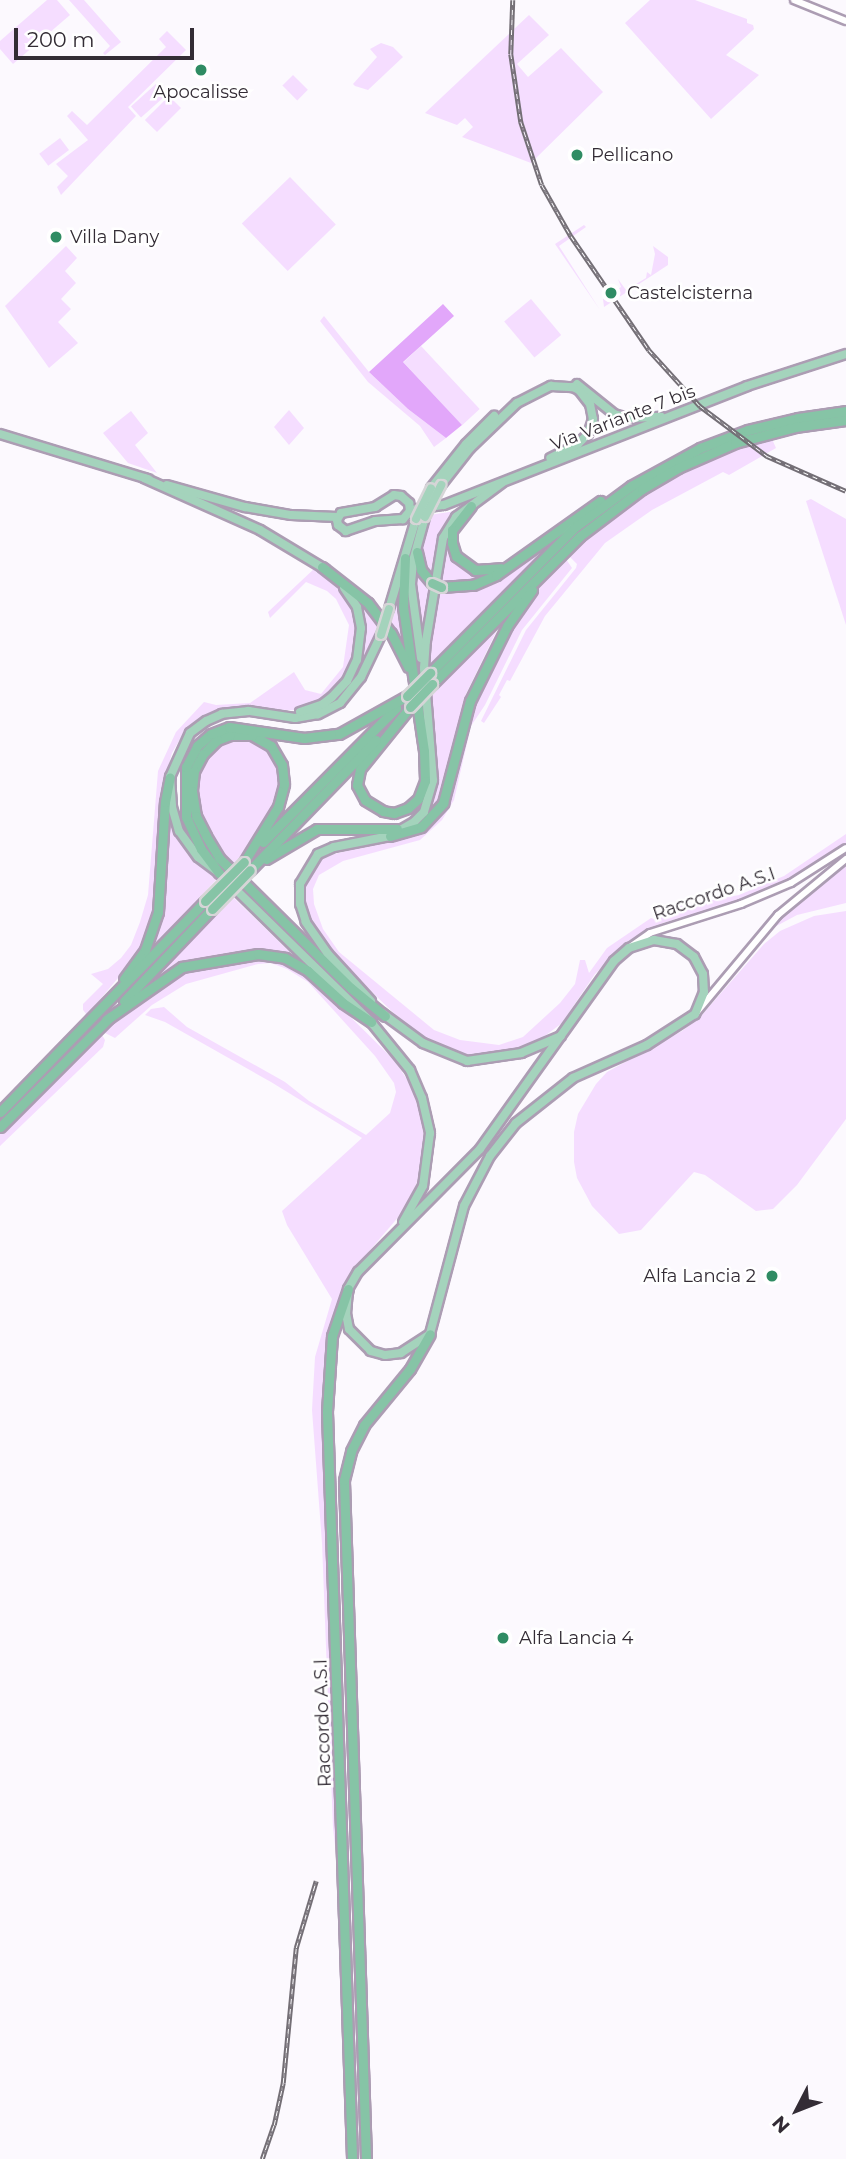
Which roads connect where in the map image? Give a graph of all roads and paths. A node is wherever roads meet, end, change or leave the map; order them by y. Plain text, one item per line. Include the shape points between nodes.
1 (794, 0) edge
2 (846, 21) edge
3 (846, 354) edge
4 (846, 411) edge
5 (671, 416) junction
6 (846, 420) edge
7 (783, 425) junction
8 (770, 428) junction
9 (0, 433) edge
10 (516, 477) junction
11 (645, 477) junction
12 (144, 478) junction
13 (502, 483) junction
14 (471, 506) junction
15 (411, 510) junction
16 (337, 517) junction
17 (421, 518) junction
18 (571, 545) junction
19 (417, 552) junction
20 (405, 558) junction
21 (515, 562) junction
22 (322, 567) junction
23 (429, 675) junction
24 (412, 678) junction
25 (409, 701) junction
26 (264, 713) junction
27 (170, 777) junction
28 (403, 828) junction
29 (390, 836) junction
30 (846, 848) edge
31 (846, 859) edge
32 (244, 862) junction
33 (250, 870) junction
34 (219, 873) junction
35 (629, 948) junction
36 (102, 1008) junction
37 (695, 1014) junction
38 (385, 1016) junction
39 (106, 1020) junction
40 (371, 1022) junction
41 (561, 1036) junction
42 (0, 1112) edge
43 (0, 1127) edge
44 (399, 1230) junction
45 (348, 1289) junction
46 (430, 1334) junction
47 (352, 2159) edge
48 (366, 2159) edge

1 - 2 street
3 - 5 main road, Via Variante 7 bis
4 - 7 highway
5 - 10 main road, Via Variante 7 bis
5 - 17 main road, bridge via 628,418 614,414 580,385 550,382 523,394 482,426 431,488
6 - 7 highway
7 - 8 highway
8 - 11 highway via 706,445
8 - 18 highway via 669,473 609,511
9 - 12 main road
10 - 13 main road, Via Variante 7 bis
10 - 17 main road, bridge via 588,434 593,419 590,404 579,390 551,386 517,403 470,448
11 - 21 highway via 606,497
11 - 23 highway via 574,528
12 - 16 main road, Via Variante 7 bis via 245,508
12 - 22 main road via 260,530
13 - 14 main road
13 - 15 main road, Via Variante 7 bis via 444,505
14 - 21 highway via 451,534 458,560 470,569 485,571
14 - 23 main road via 452,521 443,538
15 - 16 main road, Via Variante 7 bis via 404,497 394,495 374,507
15 - 16 main road, Via Variante 7 bis via 400,520 375,521 346,531
17 - 19 main road
17 - 20 main road
18 - 23 highway
18 - 29 highway via 507,626 461,727 443,803 421,827
19 - 21 highway via 421,570 437,585 456,588 481,582
19 - 23 main road via 411,584
20 - 24 highway via 403,607
20 - 26 main road, bridge via 381,635 361,677 340,702 318,714 295,718
22 - 24 highway via 352,587 380,617
22 - 26 main road via 349,592 357,607 361,639 354,669 323,704 305,712
23 - 25 highway, bridge
23 - 28 main road via 433,780 424,812
24 - 25 highway via 425,781 418,799 408,808 383,811 365,800 357,785 360,769
25 - 32 highway
25 - 33 highway
25 - 34 highway via 340,734 304,738 229,727 211,734 186,767 186,817
26 - 27 main road via 249,710 206,721 190,733
27 - 34 main road via 179,831 198,857
27 - 36 highway via 153,931 145,950
28 - 29 main road
28 - 33 highway via 317,829
29 - 38 main road via 334,847 318,855 300,884 306,922 328,954
30 - 35 street, Raccordo A.S.I via 791,883 650,933
31 - 37 street, Raccordo A.S.I via 778,915
32 - 36 highway, bridge
32 - 38 highway via 278,807 282,765 271,746 252,735 230,735 203,754 194,771 196,816 205,836 219,858
33 - 39 highway, bridge
34 - 40 main road
35 - 37 main road via 654,940 677,944 694,957 703,974 704,992
35 - 41 main road via 595,984
36 - 42 highway
37 - 46 main road via 647,1045 573,1079 516,1123 490,1156 464,1206
38 - 41 main road via 423,1043 467,1061 521,1053
39 - 40 highway via 182,967 258,954 285,958 309,971
39 - 43 highway
40 - 44 main road via 410,1070 430,1133 423,1186
41 - 44 main road via 480,1149
44 - 45 main road via 365,1262
45 - 46 main road via 349,1329 371,1351 401,1353
45 - 47 highway, Raccordo A.S.I via 332,1336 327,1412
46 - 48 highway, Raccordo A.S.I via 410,1368 363,1425 344,1480

